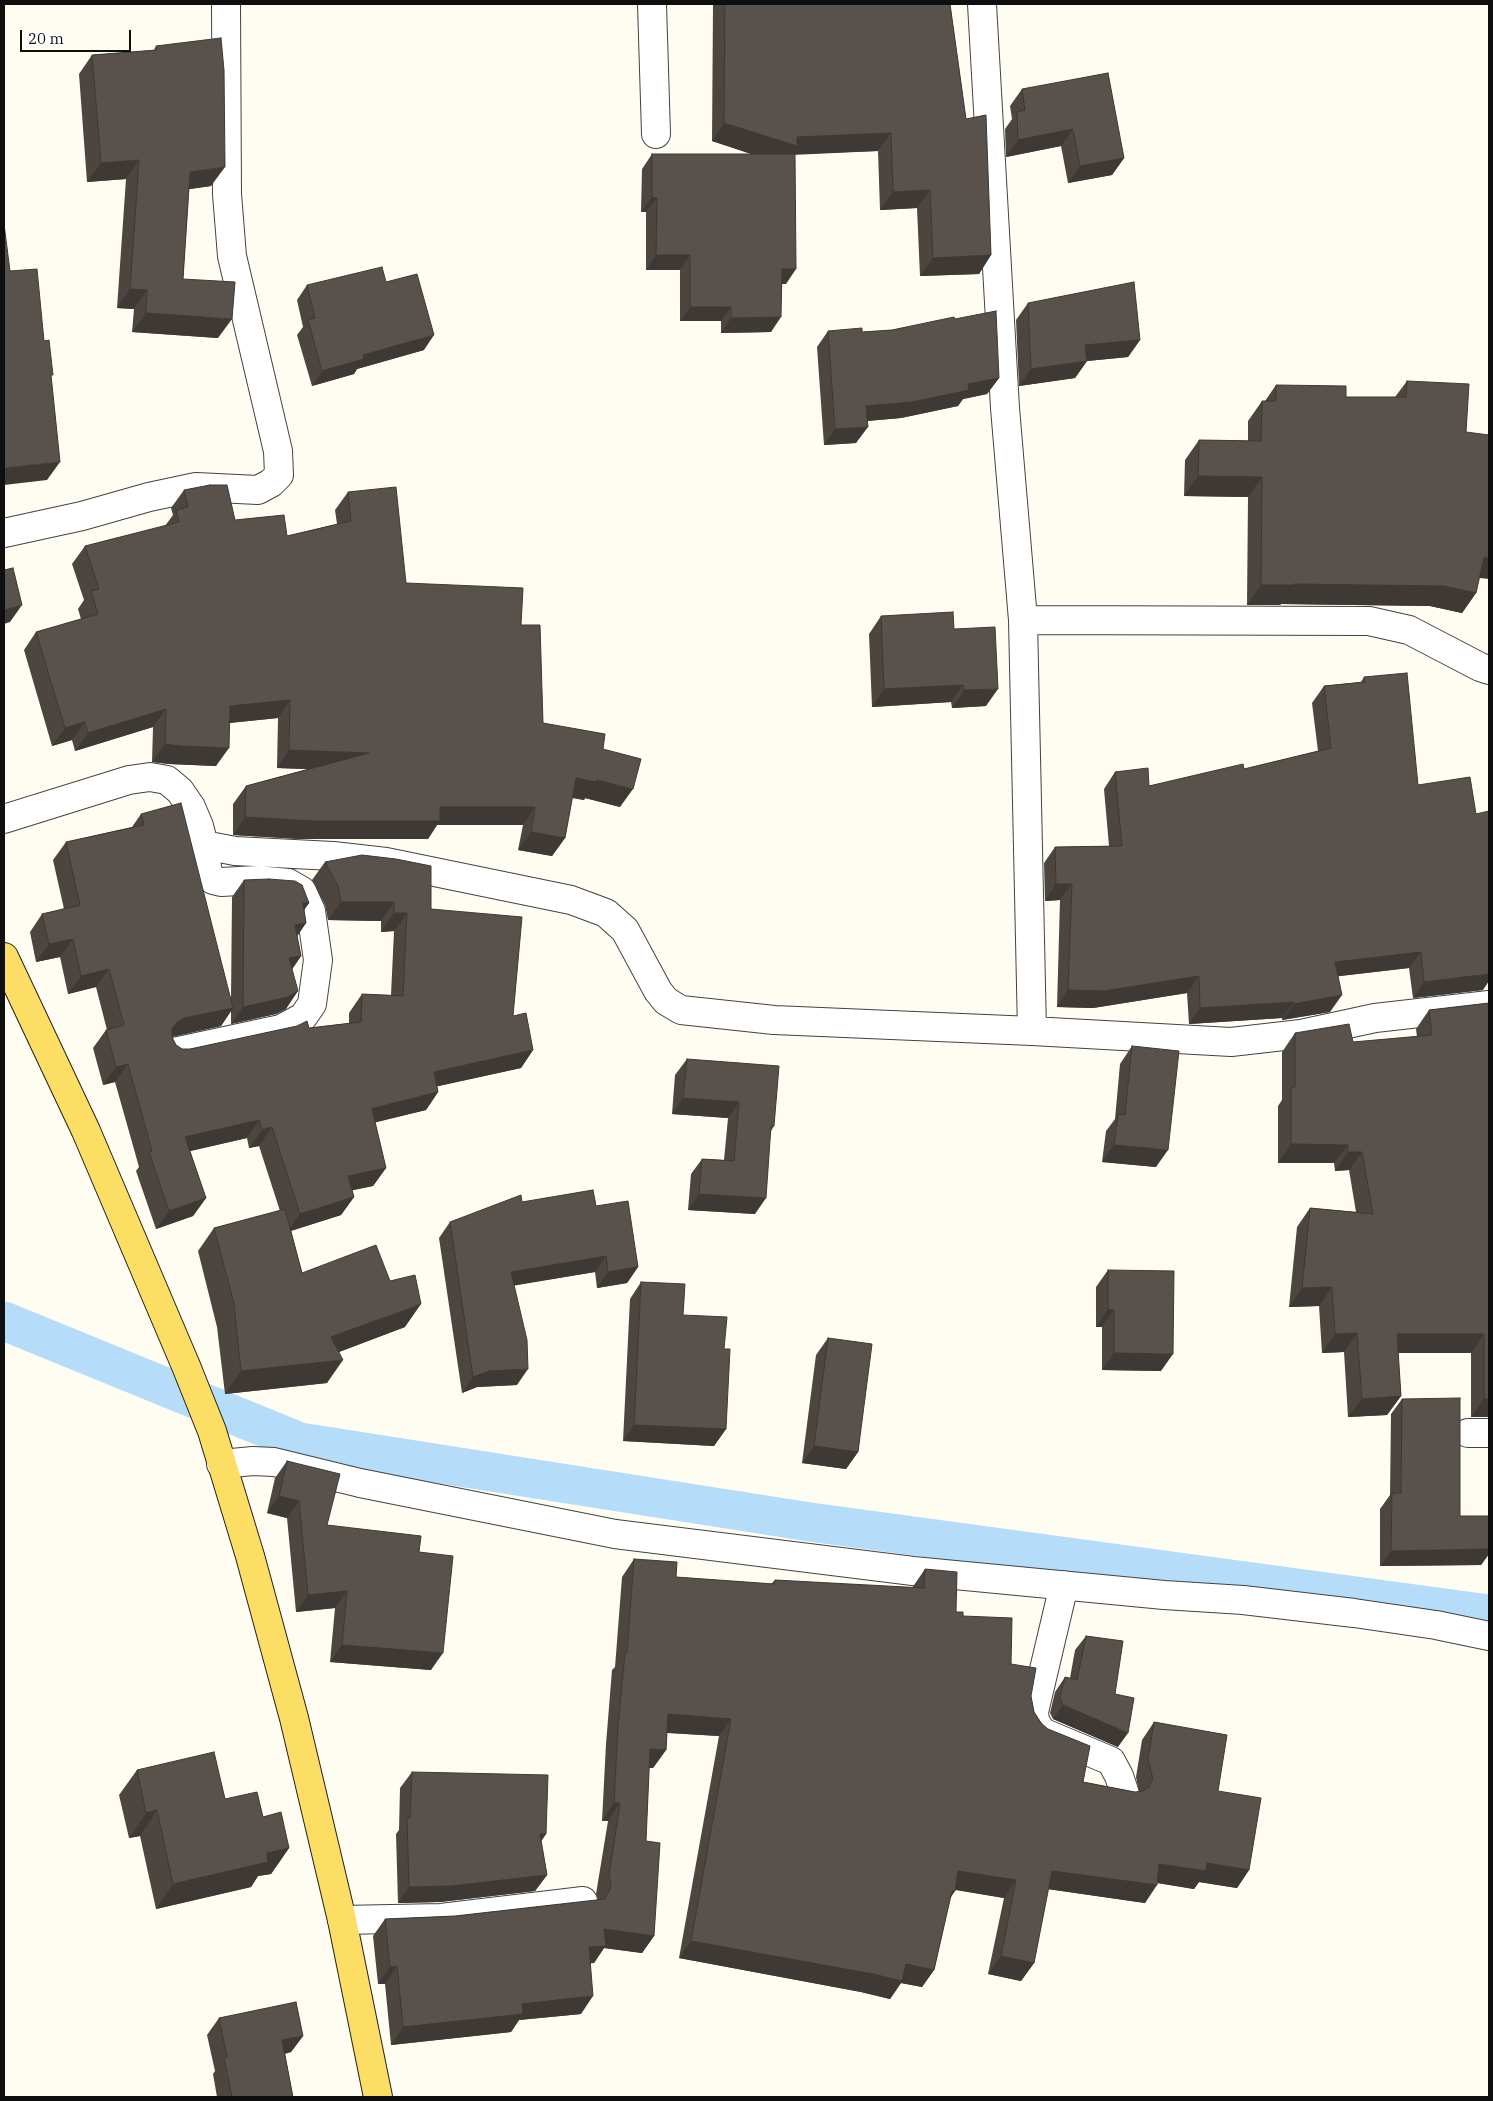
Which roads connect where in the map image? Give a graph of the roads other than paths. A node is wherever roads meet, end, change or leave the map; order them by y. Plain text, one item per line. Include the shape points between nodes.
1 (226, 4) edge
2 (652, 4) edge
3 (982, 4) edge
4 (656, 134) dead end
5 (4, 533) edge
6 (1023, 620) junction
7 (1489, 670) edge
8 (4, 819) edge
9 (204, 846) junction
10 (4, 956) edge
11 (1489, 1005) edge
12 (1032, 1031) junction
13 (174, 1052) edge
14 (221, 1464) junction
15 (1064, 1585) junction
16 (1489, 1636) edge
17 (1125, 1794) edge
18 (583, 1901) edge
19 (342, 1920) junction
20 (378, 2097) edge

1 - 5 street via 227,194 232,256 278,451 279,475 258,490 196,487
2 - 4 street
3 - 6 street via 1005,408
6 - 7 street via 1369,622 1409,630
6 - 12 street
8 - 9 street via 129,780 167,780 191,807 200,826
9 - 12 street via 386,862 571,900 606,913 625,930 658,990 666,1001 681,1010 774,1020
9 - 13 street via 208,874 213,880 288,883 302,891 311,911 318,960 312,1004 302,1017 281,1028
10 - 14 main road via 86,1132 186,1366
11 - 12 street via 1375,1018 1301,1034 1230,1042
14 - 15 street via 274,1462 360,1483 615,1534 913,1571
14 - 19 main road via 294,1718
15 - 16 street via 1354,1612
15 - 17 street via 1034,1712 1035,1722 1042,1732 1110,1762
18 - 19 street via 441,1918
19 - 20 main road

